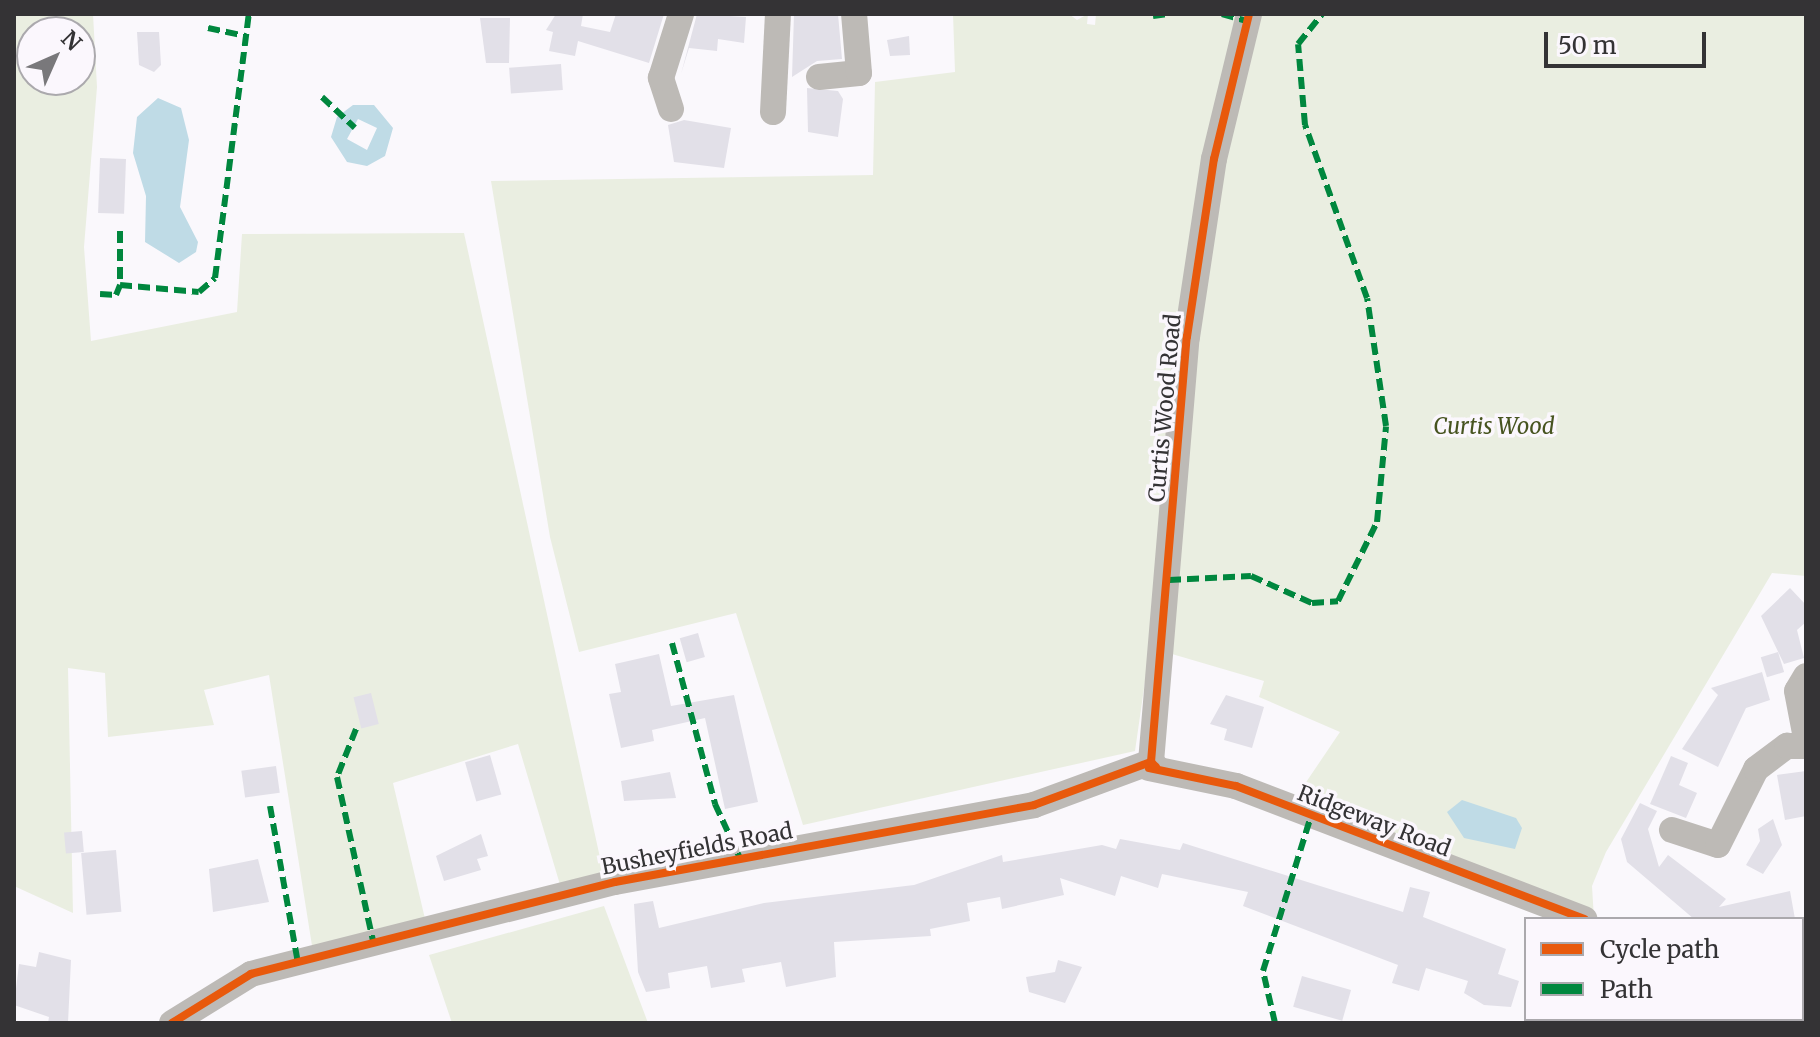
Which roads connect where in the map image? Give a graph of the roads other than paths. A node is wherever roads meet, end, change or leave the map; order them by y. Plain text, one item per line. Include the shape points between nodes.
1 (681, 14) edge
2 (778, 14) edge
3 (854, 14) edge
4 (1249, 14) edge
5 (819, 77) dead end
6 (671, 109) dead end
7 (773, 112) dead end
8 (1806, 676) edge
9 (1806, 738) edge
10 (1806, 746) edge
11 (1152, 766) junction
12 (1672, 830) dead end
13 (1579, 917) edge
14 (172, 1023) edge

1 - 6 street via 661,78
2 - 7 street
3 - 5 street via 859,73
4 - 11 street, Curtis Wood Road via 1214,159 1187,337
8 - 9 street via 1797,691
10 - 12 street via 1787,746 1756,769 1729,830 1714,847
11 - 13 street, Ridgeway Road via 1236,786
11 - 14 street, Busheyfields Road via 1034,805 615,882 251,974

